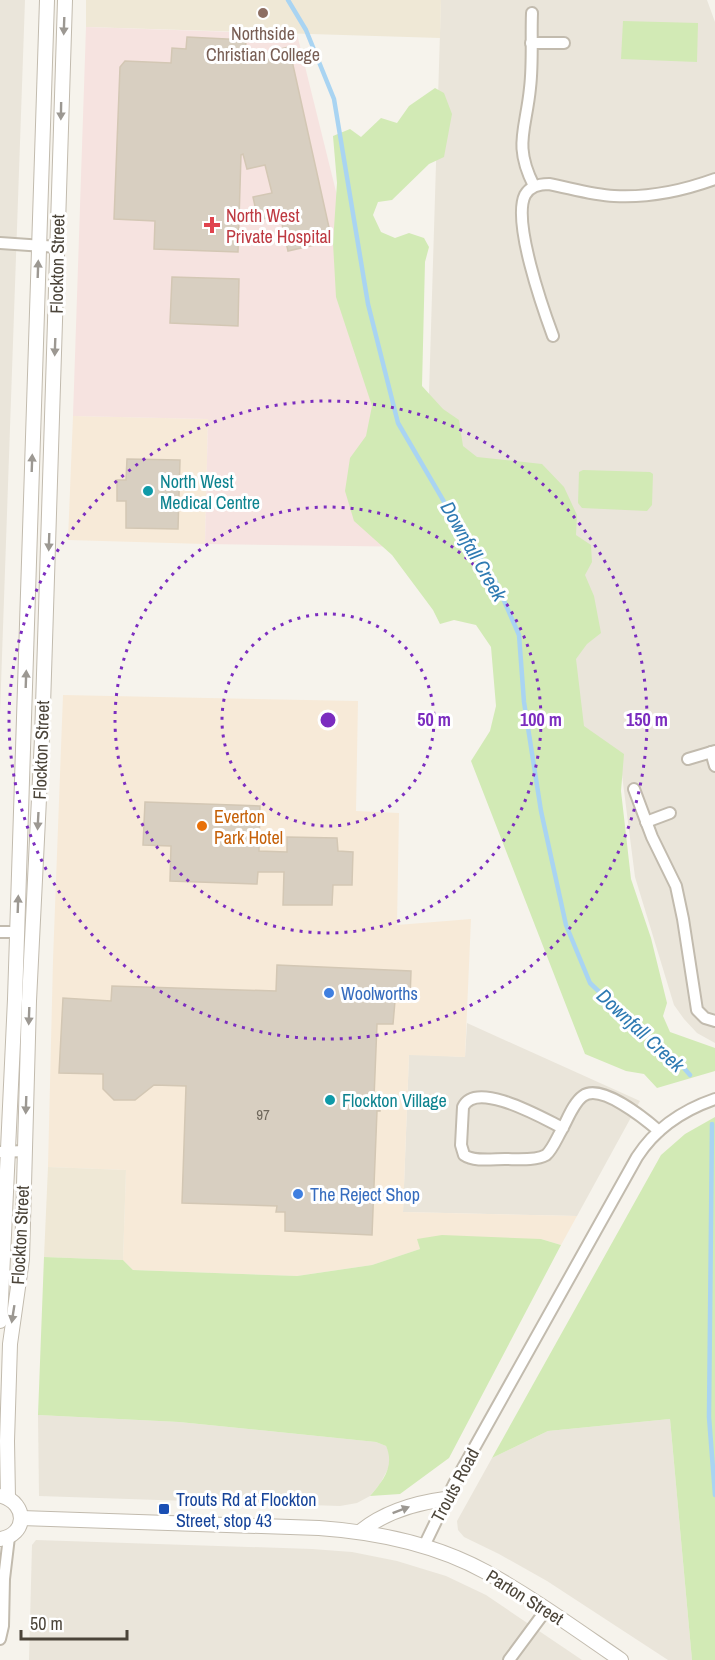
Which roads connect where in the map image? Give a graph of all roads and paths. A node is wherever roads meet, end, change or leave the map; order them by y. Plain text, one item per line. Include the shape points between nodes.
1 (47, 0) edge
2 (64, 0) edge
3 (532, 13) dead end
4 (531, 43) junction
5 (564, 44) dead end
6 (715, 178) edge
7 (534, 186) junction
8 (0, 243) edge
9 (39, 246) junction
10 (58, 247) junction
11 (553, 336) dead end
12 (713, 752) edge
13 (688, 759) dead end
14 (715, 766) edge
15 (634, 789) dead end
16 (670, 813) dead end
17 (646, 822) junction
18 (0, 932) edge
19 (16, 932) junction
20 (715, 1021) edge
21 (715, 1099) edge
22 (563, 1128) junction
23 (659, 1131) junction
24 (24, 1151) junction
25 (4, 1152) edge
26 (0, 1322) edge
27 (4, 1497) edge
28 (445, 1499) junction
29 (21, 1518) junction
30 (361, 1531) junction
31 (4, 1538) edge
32 (424, 1546) junction
33 (546, 1610) junction
34 (0, 1639) edge
35 (509, 1660) edge
36 (621, 1660) edge

1 - 9 street, Flockton Street
2 -> 10 street, Flockton Street
3 - 4 street
4 - 5 street
4 - 7 street via 530,87 521,148 525,169
6 - 7 street via 667,193 628,196 549,184
7 - 11 street via 524,197 523,218 533,279
8 - 9 street
9 - 10 street
19 -> 9 street, Flockton Street
10 -> 24 street, Flockton Street
12 - 13 street
12 - 14 street
15 - 17 street
16 - 17 street
17 - 20 street via 676,886 697,1010
18 - 19 street
19 - 25 street, Flockton Street
21 - 23 street, Trouts Road
22 - 22 street via 547,1154 541,1156 469,1158 461,1148 463,1107 472,1097 500,1100
22 - 23 street via 580,1098 593,1093 632,1110
23 - 28 street, Trouts Road via 637,1157
24 - 25 street
24 -> 27 street, Flockton Street via 21,1265 10,1344
25 - 26 street, Flockton Street
27 - 29 street via 17,1506
30 -> 28 street via 383,1516
28 - 32 street, Trouts Road
29 - 30 street
29 - 31 street via 18,1529
30 - 32 street
31 - 34 street
32 - 33 street, Parton Street via 485,1571
33 - 35 street
33 - 36 street, Parton Street

